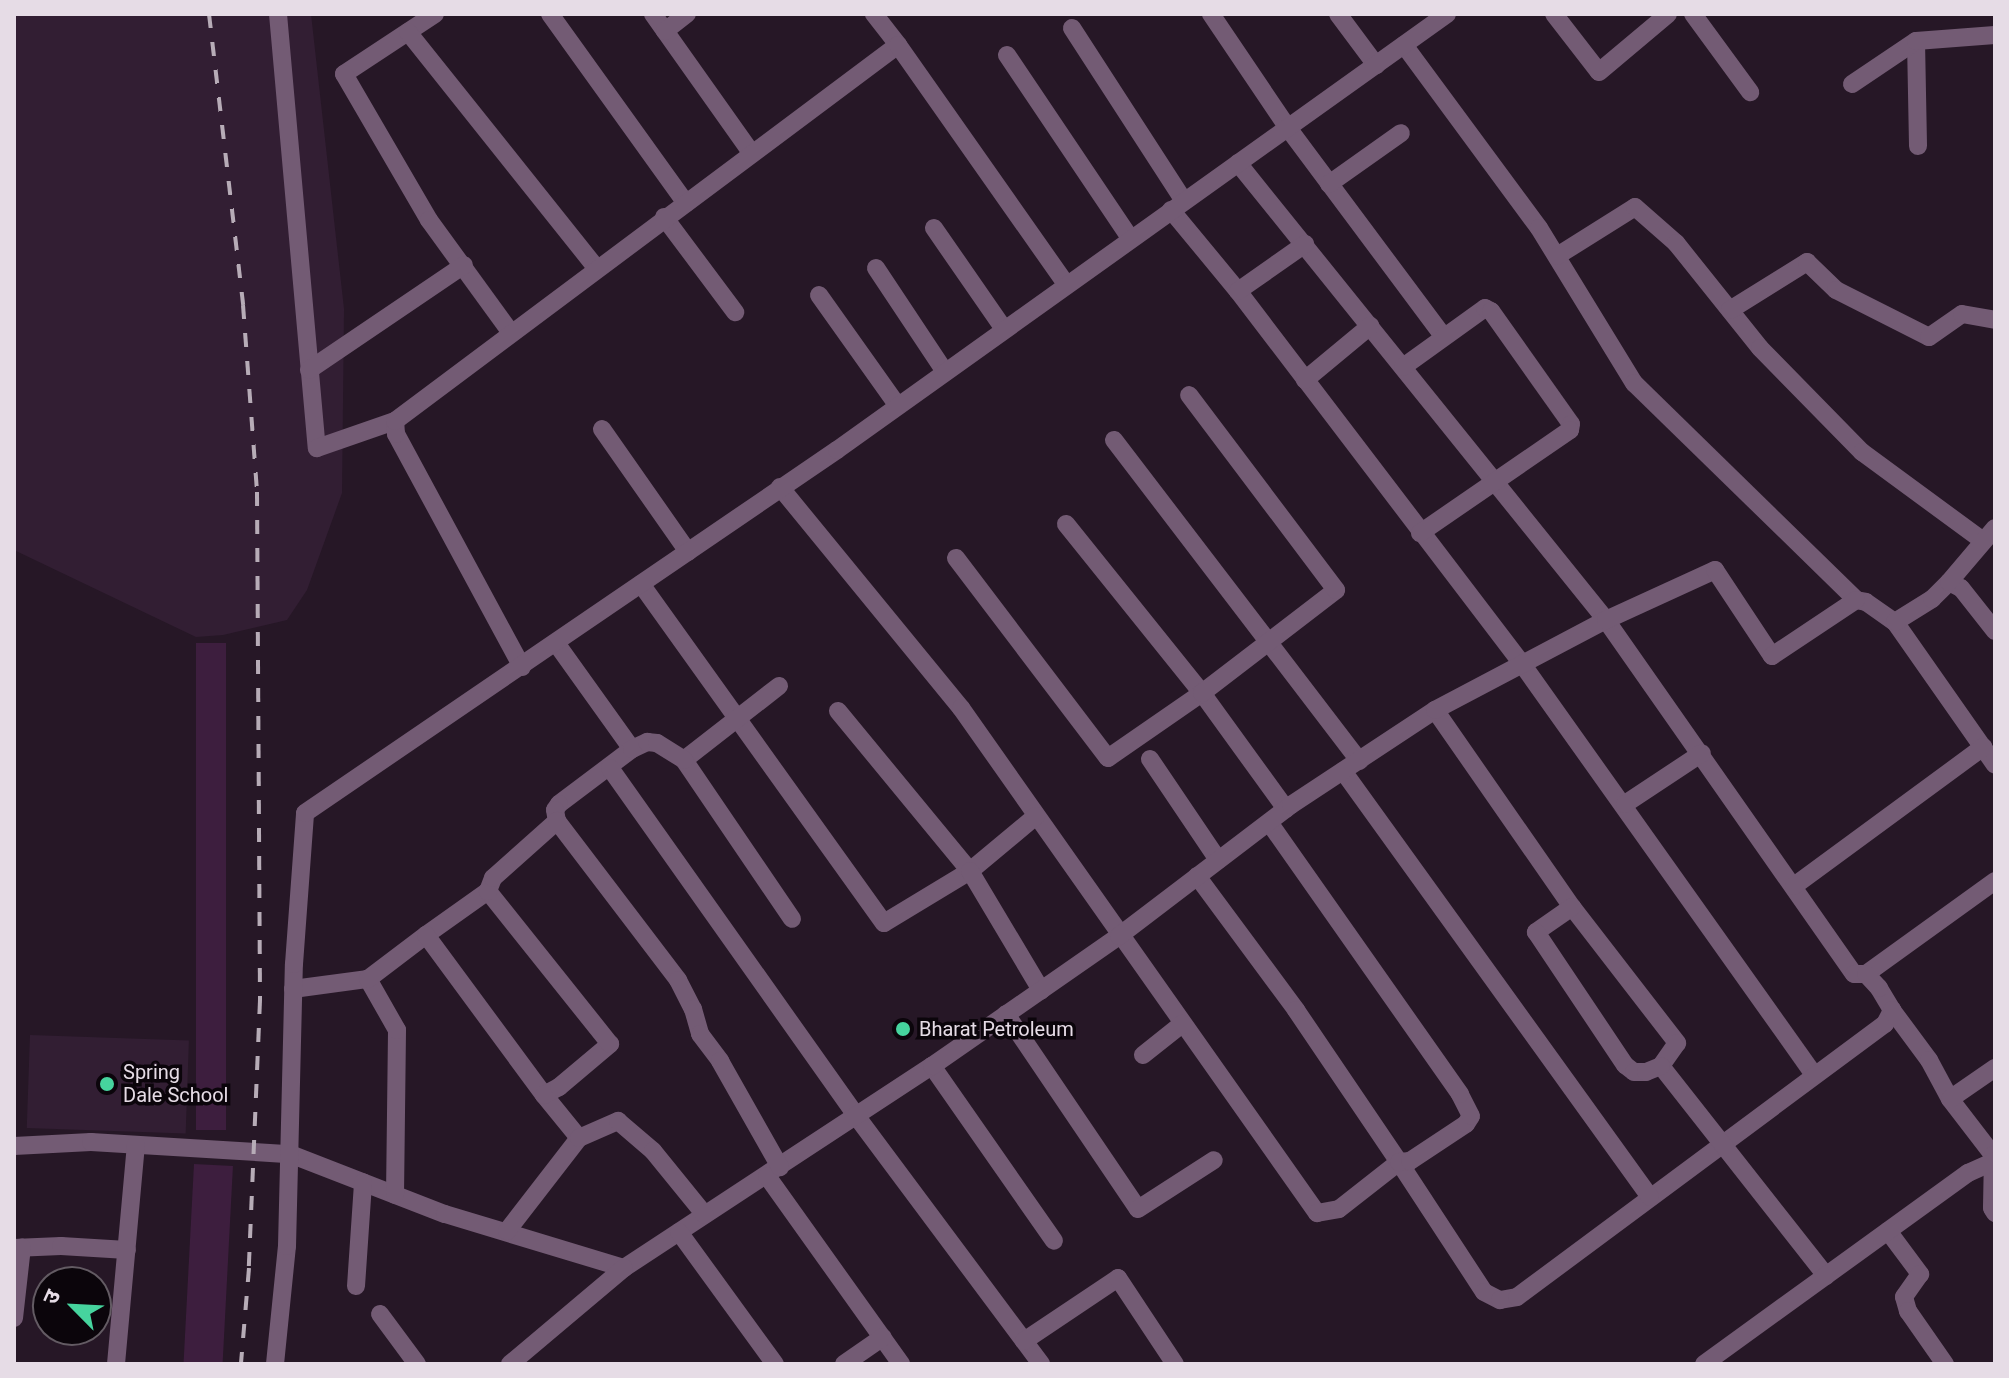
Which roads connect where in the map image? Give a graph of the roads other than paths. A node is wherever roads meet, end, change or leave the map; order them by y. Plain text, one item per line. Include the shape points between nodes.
1 (278, 14) edge
2 (550, 14) edge
3 (653, 14) edge
4 (687, 14) edge
5 (874, 14) edge
6 (1211, 14) edge
7 (1338, 14) edge
8 (1447, 14) edge
9 (1554, 14) edge
10 (1668, 14) edge
11 (1693, 14) edge
12 (432, 15) edge
13 (1072, 28) dead end
14 (665, 31) junction
15 (408, 32) junction
16 (1995, 35) edge
17 (1916, 41) junction
18 (898, 45) junction
19 (1404, 45) junction
20 (1007, 55) dead end
21 (1376, 65) junction
22 (1852, 84) dead end
23 (1750, 92) dead end
24 (1288, 128) junction
25 (1401, 133) dead end
26 (1918, 146) dead end
27 (752, 154) junction
28 (1238, 163) junction
29 (1329, 184) junction
30 (686, 203) junction
31 (1178, 205) junction
32 (664, 217) junction
33 (934, 228) dead end
34 (1130, 238) junction
35 (1305, 244) junction
36 (1557, 256) junction
37 (464, 265) junction
38 (876, 268) dead end
39 (597, 269) junction
40 (1066, 284) junction
41 (1238, 291) junction
42 (819, 295) dead end
43 (1730, 310) junction
44 (735, 312) dead end
45 (1995, 320) edge
46 (1370, 326) junction
47 (1004, 329) junction
48 (511, 333) junction
49 (1443, 336) junction
50 (1403, 367) junction
51 (309, 370) junction
52 (945, 372) junction
53 (1305, 380) junction
54 (1189, 395) dead end
55 (898, 406) junction
56 (395, 421) junction
57 (602, 429) dead end
58 (1114, 440) dead end
59 (1495, 482) junction
60 (780, 487) junction
61 (1066, 524) dead end
62 (1420, 533) junction
63 (1989, 535) edge
64 (688, 552) junction
65 (956, 558) dead end
66 (1949, 582) junction
67 (641, 584) junction
68 (1856, 600) junction
69 (1606, 620) junction
70 (1895, 622) junction
71 (1995, 631) edge
72 (1270, 641) junction
73 (556, 643) junction
74 (1520, 665) junction
75 (522, 667) junction
76 (779, 686) dead end
77 (1202, 693) junction
78 (1435, 710) junction
79 (838, 711) dead end
80 (738, 719) junction
81 (1983, 747) junction
82 (632, 749) junction
83 (1702, 753) junction
84 (1150, 759) dead end
85 (684, 760) junction
86 (1995, 765) edge
87 (1351, 766) junction
88 (610, 768) junction
89 (1625, 804) junction
90 (1286, 809) junction
91 (1036, 816) junction
92 (557, 821) junction
93 (1269, 822) junction
94 (1218, 860) junction
95 (970, 871) junction
96 (1197, 876) junction
97 (1794, 886) junction
98 (488, 891) junction
99 (1991, 892) edge
100 (1572, 907) junction
101 (792, 919) dead end
102 (426, 935) junction
103 (1119, 936) junction
104 (1866, 974) junction
105 (368, 979) junction
106 (293, 989) junction
107 (1041, 990) junction
108 (1892, 1010) junction
109 (1006, 1014) junction
110 (1182, 1024) junction
111 (1143, 1055) dead end
112 (932, 1066) junction
113 (1661, 1066) junction
114 (1995, 1068) edge
115 (1814, 1074) junction
116 (544, 1095) junction
117 (1950, 1099) junction
118 (857, 1117) junction
119 (579, 1138) junction
120 (1720, 1144) junction
121 (136, 1145) junction
122 (14, 1146) edge
123 (290, 1154) junction
124 (1214, 1160) dead end
125 (1995, 1161) edge
126 (1399, 1162) junction
127 (773, 1171) junction
128 (363, 1182) junction
129 (395, 1195) junction
130 (1650, 1197) junction
131 (1994, 1209) edge
132 (705, 1215) junction
133 (507, 1231) junction
134 (1888, 1231) junction
135 (679, 1232) junction
136 (1054, 1241) dead end
137 (18, 1248) edge
138 (127, 1250) junction
139 (624, 1268) junction
140 (1826, 1276) junction
141 (356, 1286) dead end
142 (380, 1314) dead end
143 (14, 1318) edge
144 (883, 1337) junction
145 (1024, 1341) junction
146 (116, 1364) edge
147 (275, 1364) edge
148 (417, 1364) edge
149 (510, 1364) edge
150 (775, 1364) edge
151 (844, 1364) edge
152 (901, 1364) edge
153 (1041, 1364) edge
154 (1175, 1364) edge
155 (1704, 1364) edge
156 (1945, 1364) edge

1 - 51 street
2 - 30 street
3 - 14 street
4 - 14 street
5 - 18 street
6 - 24 street
7 - 21 street
8 - 19 street
9 - 10 street via 1599,72
11 - 23 street
12 - 15 street
13 - 31 street
14 - 27 street
15 - 37 street via 344,74 429,220
15 - 39 street
16 - 17 street
17 - 22 street
17 - 26 street
18 - 27 street
18 - 40 street
19 - 21 street
19 - 36 street
20 - 34 street
21 - 24 street
24 - 28 street
24 - 29 street
25 - 29 street
27 - 30 street
28 - 31 street
28 - 35 street
29 - 49 street
30 - 32 street
31 - 34 street
31 - 41 street
32 - 39 street
32 - 44 street
33 - 47 street
34 - 40 street
35 - 41 street
35 - 46 street
36 - 43 street via 1635,207 1676,243
36 - 68 street via 1634,383
37 - 48 street
37 - 51 street
38 - 52 street
39 - 48 street
40 - 47 street
41 - 53 street
42 - 55 street
43 - 45 street via 1807,262 1836,290 1929,337 1962,314
43 - 63 street via 1862,452
46 - 50 street
46 - 53 street
47 - 52 street
48 - 56 street
49 - 50 street
49 - 59 street via 1485,308 1491,311 1571,424 1570,430
50 - 59 street
51 - 56 street via 317,448
52 - 55 street
53 - 62 street
54 - 72 street via 1336,590
55 - 60 street
56 - 75 street via 396,434
57 - 64 street
58 - 72 street
59 - 62 street
59 - 69 street
60 - 64 street
60 - 91 street via 961,708
61 - 77 street
62 - 74 street
63 - 66 street
64 - 67 street
65 - 77 street via 1108,758
66 - 70 street
66 - 71 street via 1961,588
67 - 73 street
67 - 80 street
68 - 69 street via 1772,656 1715,570
68 - 70 street
69 - 74 street
69 - 83 street
70 - 81 street
72 - 77 street
72 - 87 street
73 - 75 street
73 - 82 street
74 - 78 street
74 - 89 street
75 - 106 street via 305,813
76 - 80 street
77 - 90 street
78 - 87 street
78 - 100 street
79 - 95 street
80 - 85 street
80 - 95 street via 884,923
81 - 86 street
81 - 97 street
82 - 85 street via 657,743
82 - 88 street
83 - 89 street
83 - 97 street
84 - 94 street
85 - 101 street
87 - 90 street
87 - 130 street
88 - 92 street via 559,804
88 - 118 street
89 - 115 street
90 - 93 street
91 - 95 street
91 - 103 street
92 - 98 street via 493,878
92 - 127 street via 678,980 700,1034 720,1061
93 - 94 street
93 - 126 street via 1471,1116 1410,1161
94 - 96 street
95 - 107 street
96 - 103 street
96 - 126 street
97 - 104 street via 1854,974
98 - 102 street
98 - 116 street via 610,1044
99 - 104 street
100 - 113 street via 1677,1043
100 - 113 street via 1536,932 1625,1065 1634,1072
102 - 105 street
102 - 116 street
103 - 107 street
103 - 110 street
104 - 108 street
105 - 106 street
105 - 129 street via 397,1030
106 - 123 street
107 - 109 street
108 - 115 street via 1885,1024
108 - 117 street
109 - 112 street
109 - 124 street via 1138,1209
110 - 111 street
110 - 126 street via 1317,1213 1339,1209
112 - 118 street
112 - 136 street
113 - 120 street
114 - 117 street
115 - 120 street
116 - 119 street
117 - 125 street
118 - 127 street
118 - 145 street
119 - 132 street via 618,1121 653,1151
119 - 133 street
120 - 130 street
120 - 140 street
121 - 122 street
121 - 123 street
121 - 138 street
123 - 128 street
123 - 147 street
125 - 131 street
125 - 134 street via 1968,1173
126 - 130 street via 1484,1292 1500,1300 1517,1297
127 - 132 street
127 - 144 street
128 - 129 street
128 - 141 street
129 - 133 street
132 - 135 street
133 - 139 street
134 - 140 street
134 - 156 street via 1920,1274 1904,1297 1908,1311
135 - 139 street
135 - 150 street
137 - 138 street
137 - 143 street
138 - 146 street
139 - 149 street
140 - 155 street
142 - 148 street
144 - 151 street
144 - 152 street
145 - 153 street
145 - 154 street via 1118,1278

